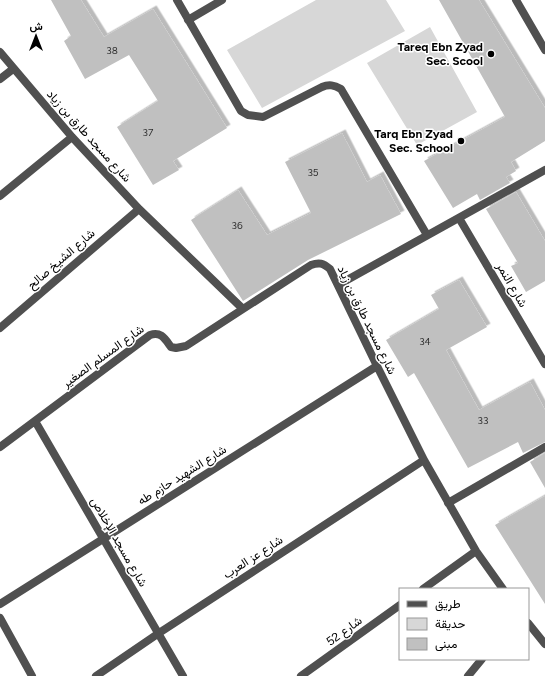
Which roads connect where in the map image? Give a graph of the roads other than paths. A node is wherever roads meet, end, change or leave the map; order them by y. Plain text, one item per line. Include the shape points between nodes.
1 (177, 0) edge
2 (222, 0) edge
3 (516, 0) edge
4 (188, 20) junction
5 (545, 50) edge
6 (0, 52) edge
7 (13, 69) junction
8 (0, 79) edge
9 (72, 137) junction
10 (545, 170) edge
11 (0, 196) edge
12 (139, 209) junction
13 (459, 218) junction
14 (427, 235) junction
15 (338, 285) junction
16 (243, 309) junction
17 (0, 328) edge
18 (545, 364) edge
19 (376, 366) junction
20 (35, 421) junction
21 (0, 447) edge
22 (545, 447) edge
23 (424, 460) junction
24 (448, 503) junction
25 (103, 539) junction
26 (476, 551) junction
27 (424, 588) edge
28 (502, 588) edge
29 (0, 604) edge
30 (399, 607) edge
31 (0, 618) edge
32 (529, 624) edge
33 (159, 634) junction
34 (545, 644) edge
35 (481, 660) edge
36 (32, 676) edge
37 (96, 676) edge
38 (183, 676) edge
39 (301, 676) edge
40 (468, 676) edge

1 - 4 street
2 - 4 street
3 - 5 street
4 - 14 street via 241,110 248,115 263,117 328,85 341,89
6 - 7 street, شارع مسجد طارق بن زياد
7 - 8 street
7 - 9 street, شارع مسجد طارق بن زياد
9 - 11 street
9 - 12 street, شارع مسجد طارق بن زياد
10 - 13 street
12 - 16 street, شارع مسجد طارق بن زياد
12 - 17 street, شارع الشيخ صالح
13 - 14 street
13 - 18 street, شارع النمر
14 - 15 street
15 - 16 street, شارع مسجد طارق بن زياد via 330,269 318,263
15 - 19 street, شارع مسجد طارق بن زياد
16 - 20 street, شارع المسلم الصغير via 186,346 171,347 162,336 150,335
19 - 23 street, شارع مسجد طارق بن زياد
19 - 25 street, شارع الشهيد حازم طه
20 - 21 street, شارع المسلم الصغير
20 - 25 street, شارع مسجد الإخلاص
22 - 24 street
23 - 24 street, شارع مسجد طارق بن زياد
23 - 33 street, شارع عز العرب
24 - 26 street, شارع مسجد طارق بن زياد
25 - 29 street, شارع الشهيد حازم طه
25 - 33 street, شارع مسجد الإخلاص
26 - 27 street
26 - 28 street, شارع مسجد طارق بن زياد
30 - 39 street, شارع 52
31 - 36 street
32 - 34 street
33 - 37 street, شارع عز العرب
33 - 38 street, شارع مسجد الإخلاص
35 - 40 street

